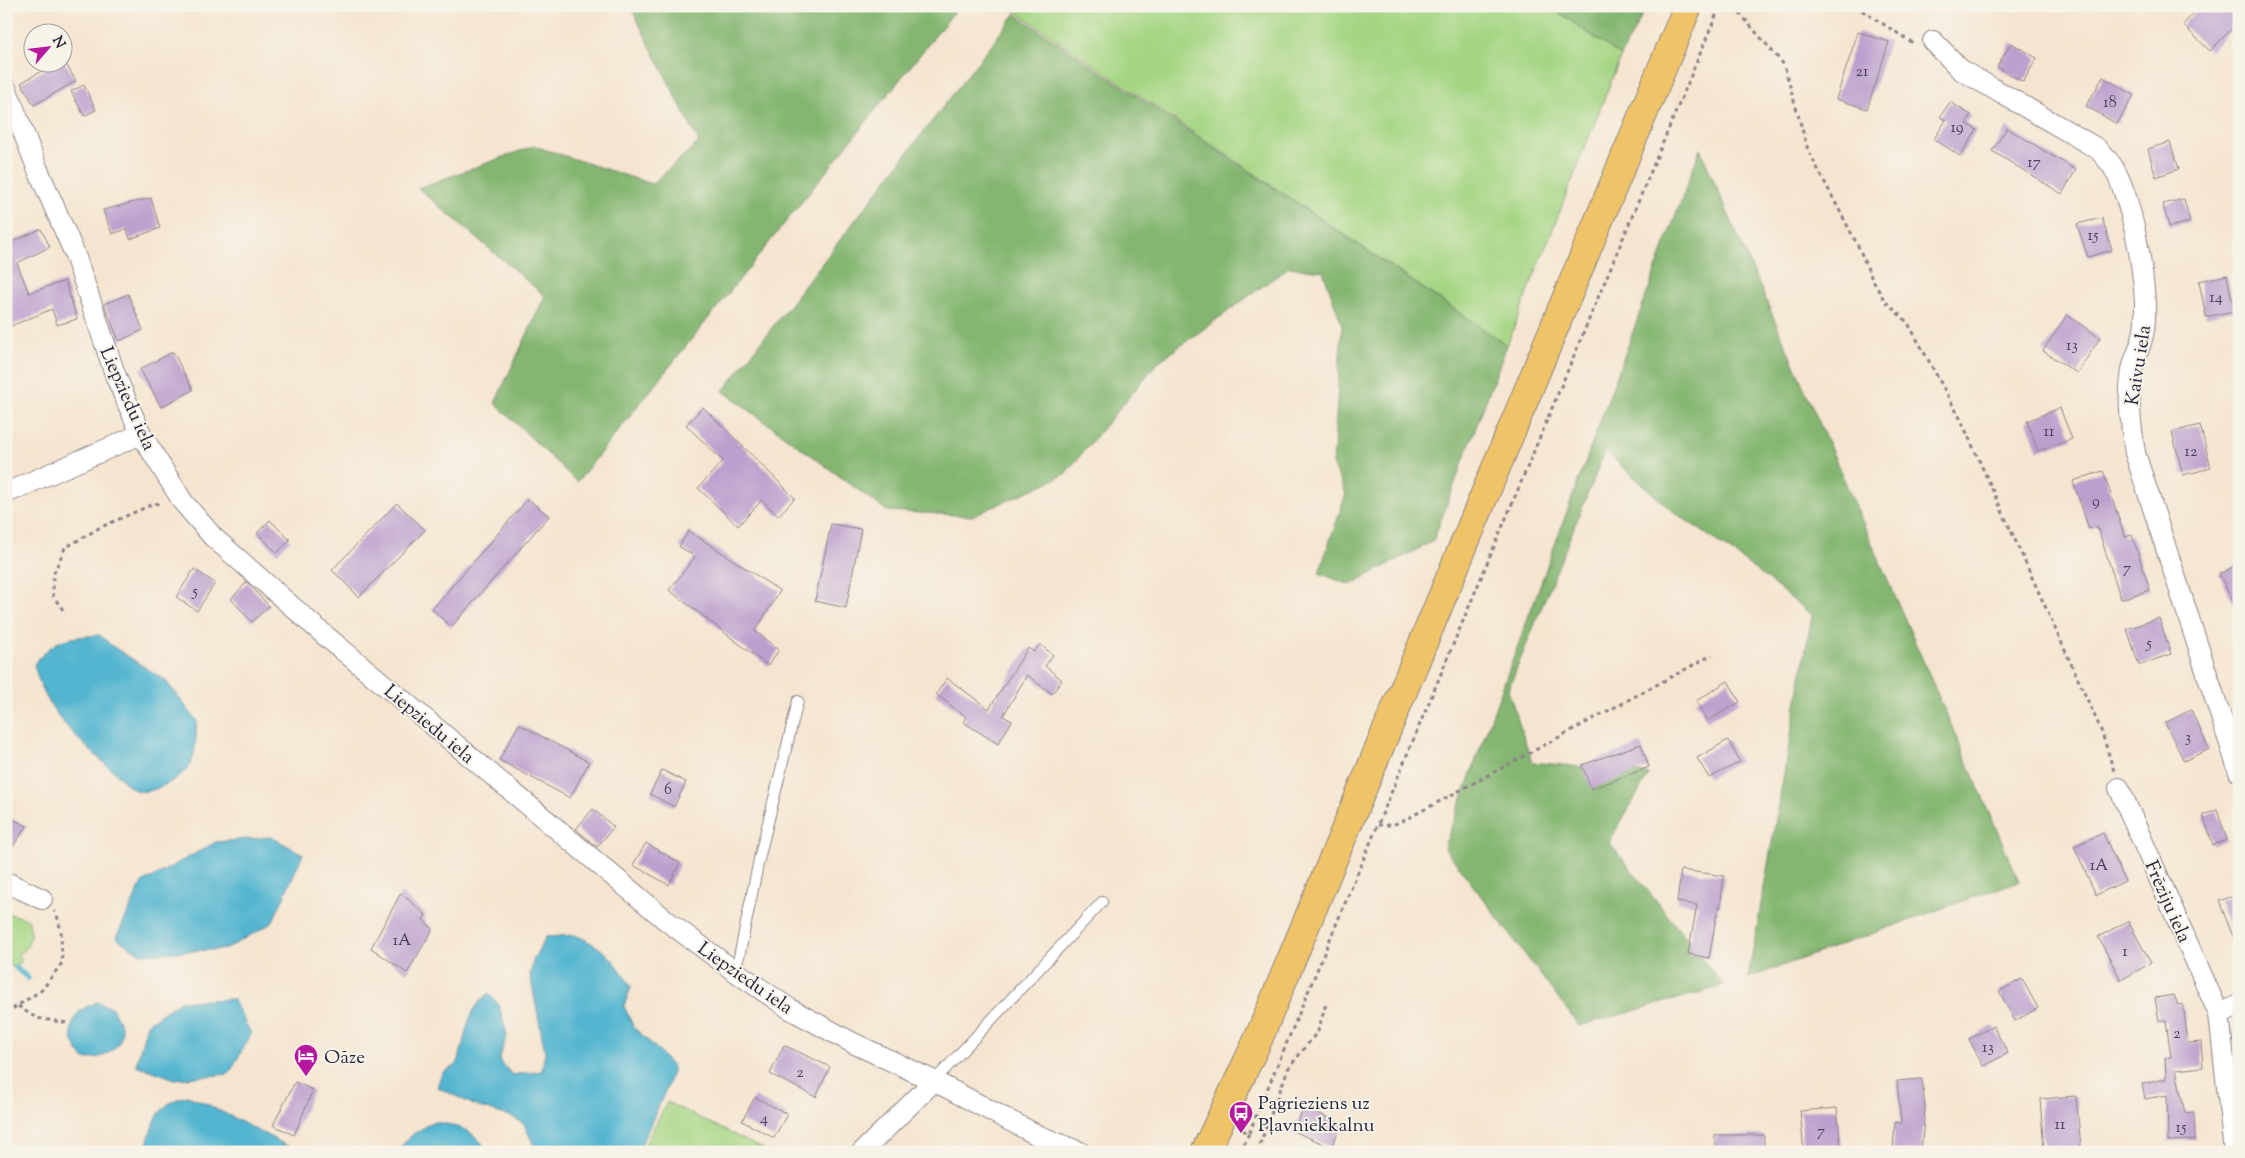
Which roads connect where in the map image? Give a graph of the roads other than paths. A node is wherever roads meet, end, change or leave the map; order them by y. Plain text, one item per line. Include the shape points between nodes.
1 (1688, 6) edge
2 (1933, 41) road end
3 (6, 88) edge
4 (141, 434) junction
5 (6, 493) edge
6 (798, 701) dead end
7 (2239, 772) edge
8 (2119, 788) road end
9 (6, 882) edge
10 (42, 899) road end
11 (1102, 902) dead end
12 (733, 970) junction
13 (2239, 1005) edge
14 (2219, 1014) junction
15 (934, 1081) junction
16 (862, 1152) edge
17 (1080, 1152) edge
18 (1205, 1152) edge
19 (2234, 1152) edge

1 - 18 main road via 1257,1042
2 - 7 street, Kaivu iela via 1962,70 2098,149 2111,164 2122,190 2133,226 2145,304 2144,330 2132,369 2128,403 2135,453
3 - 4 street, Liepziedu iela via 74,252 116,377
4 - 5 street
4 - 12 street, Liepziedu iela via 183,502 220,544 667,921
6 - 12 lane via 739,957
8 - 14 street, Frēziju iela
9 - 10 street
11 - 15 lane
12 - 15 street, Liepziedu iela via 790,1009
13 - 14 street
14 - 19 street, Frēziju iela
15 - 16 street
15 - 17 street, Liepziedu iela via 1037,1135

